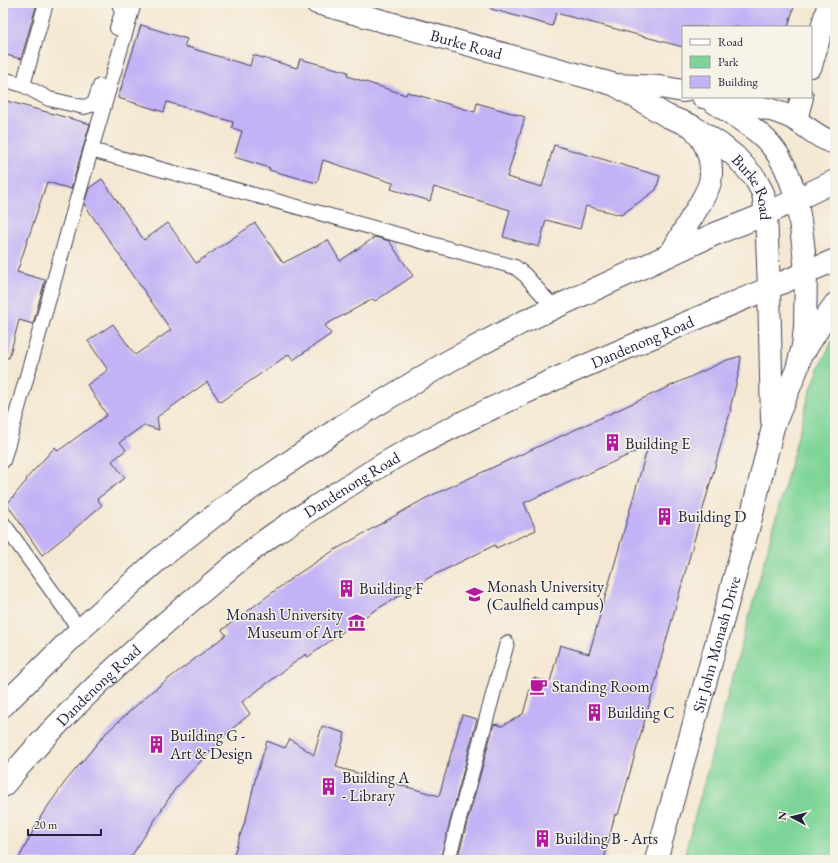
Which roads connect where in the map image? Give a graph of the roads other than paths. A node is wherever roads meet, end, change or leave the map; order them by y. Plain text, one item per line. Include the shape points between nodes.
1 (46, 3) edge
2 (119, 3) edge
3 (134, 3) edge
4 (317, 3) edge
5 (829, 3) edge
6 (346, 7) edge
7 (812, 62) edge
8 (3, 79) edge
9 (23, 85) junction
10 (616, 86) junction
11 (682, 91) edge
12 (705, 98) edge
13 (802, 98) edge
14 (796, 120) junction
15 (692, 126) junction
16 (835, 143) edge
17 (90, 150) junction
18 (835, 181) edge
19 (796, 199) junction
20 (766, 214) junction
21 (670, 255) junction
22 (835, 260) edge
23 (806, 272) junction
24 (769, 287) junction
25 (835, 304) edge
26 (554, 308) junction
27 (800, 358) junction
28 (773, 427) junction
29 (3, 461) edge
30 (3, 523) edge
31 (80, 630) junction
32 (507, 643) dead end
33 (3, 706) edge
34 (3, 786) edge
35 (448, 860) edge
36 (656, 860) edge

1 - 9 lane
2 - 9 lane via 122,13 94,104 84,107 49,98
3 - 17 lane
4 - 6 main road, Burke Road
5 - 7 main road
6 - 10 main road, Burke Road
8 - 9 lane
10 - 11 main road, Burke Road via 660,87
10 - 15 main road, Burke Road via 667,116
12 - 14 main road via 773,110
12 - 19 main road via 760,134 772,146 779,156
13 - 14 main road
14 - 16 main road via 814,134
15 - 20 main road, Burke Road via 727,149 750,171 762,188
15 - 21 main road via 708,151 710,183
17 - 26 lane via 515,267
17 - 29 lane
18 - 19 main road
19 - 20 main road
19 - 23 main road via 802,228
20 - 21 main road
20 - 24 main road, Burke Road
21 - 26 main road
22 - 23 main road, Dandenong Road
23 - 24 main road, Dandenong Road
23 - 27 main road, Sir John Monash Drive via 805,327
24 - 28 main road, Sir John Monash Drive
24 - 34 main road, Dandenong Road via 591,363 464,421 398,455 303,515 237,563 111,671 46,735
25 - 27 main road
26 - 31 main road via 449,361 307,449 228,505 159,559
27 - 28 main road, Sir John Monash Drive
28 - 36 main road, Sir John Monash Drive via 751,518
30 - 31 lane
31 - 33 main road
32 - 35 lane

